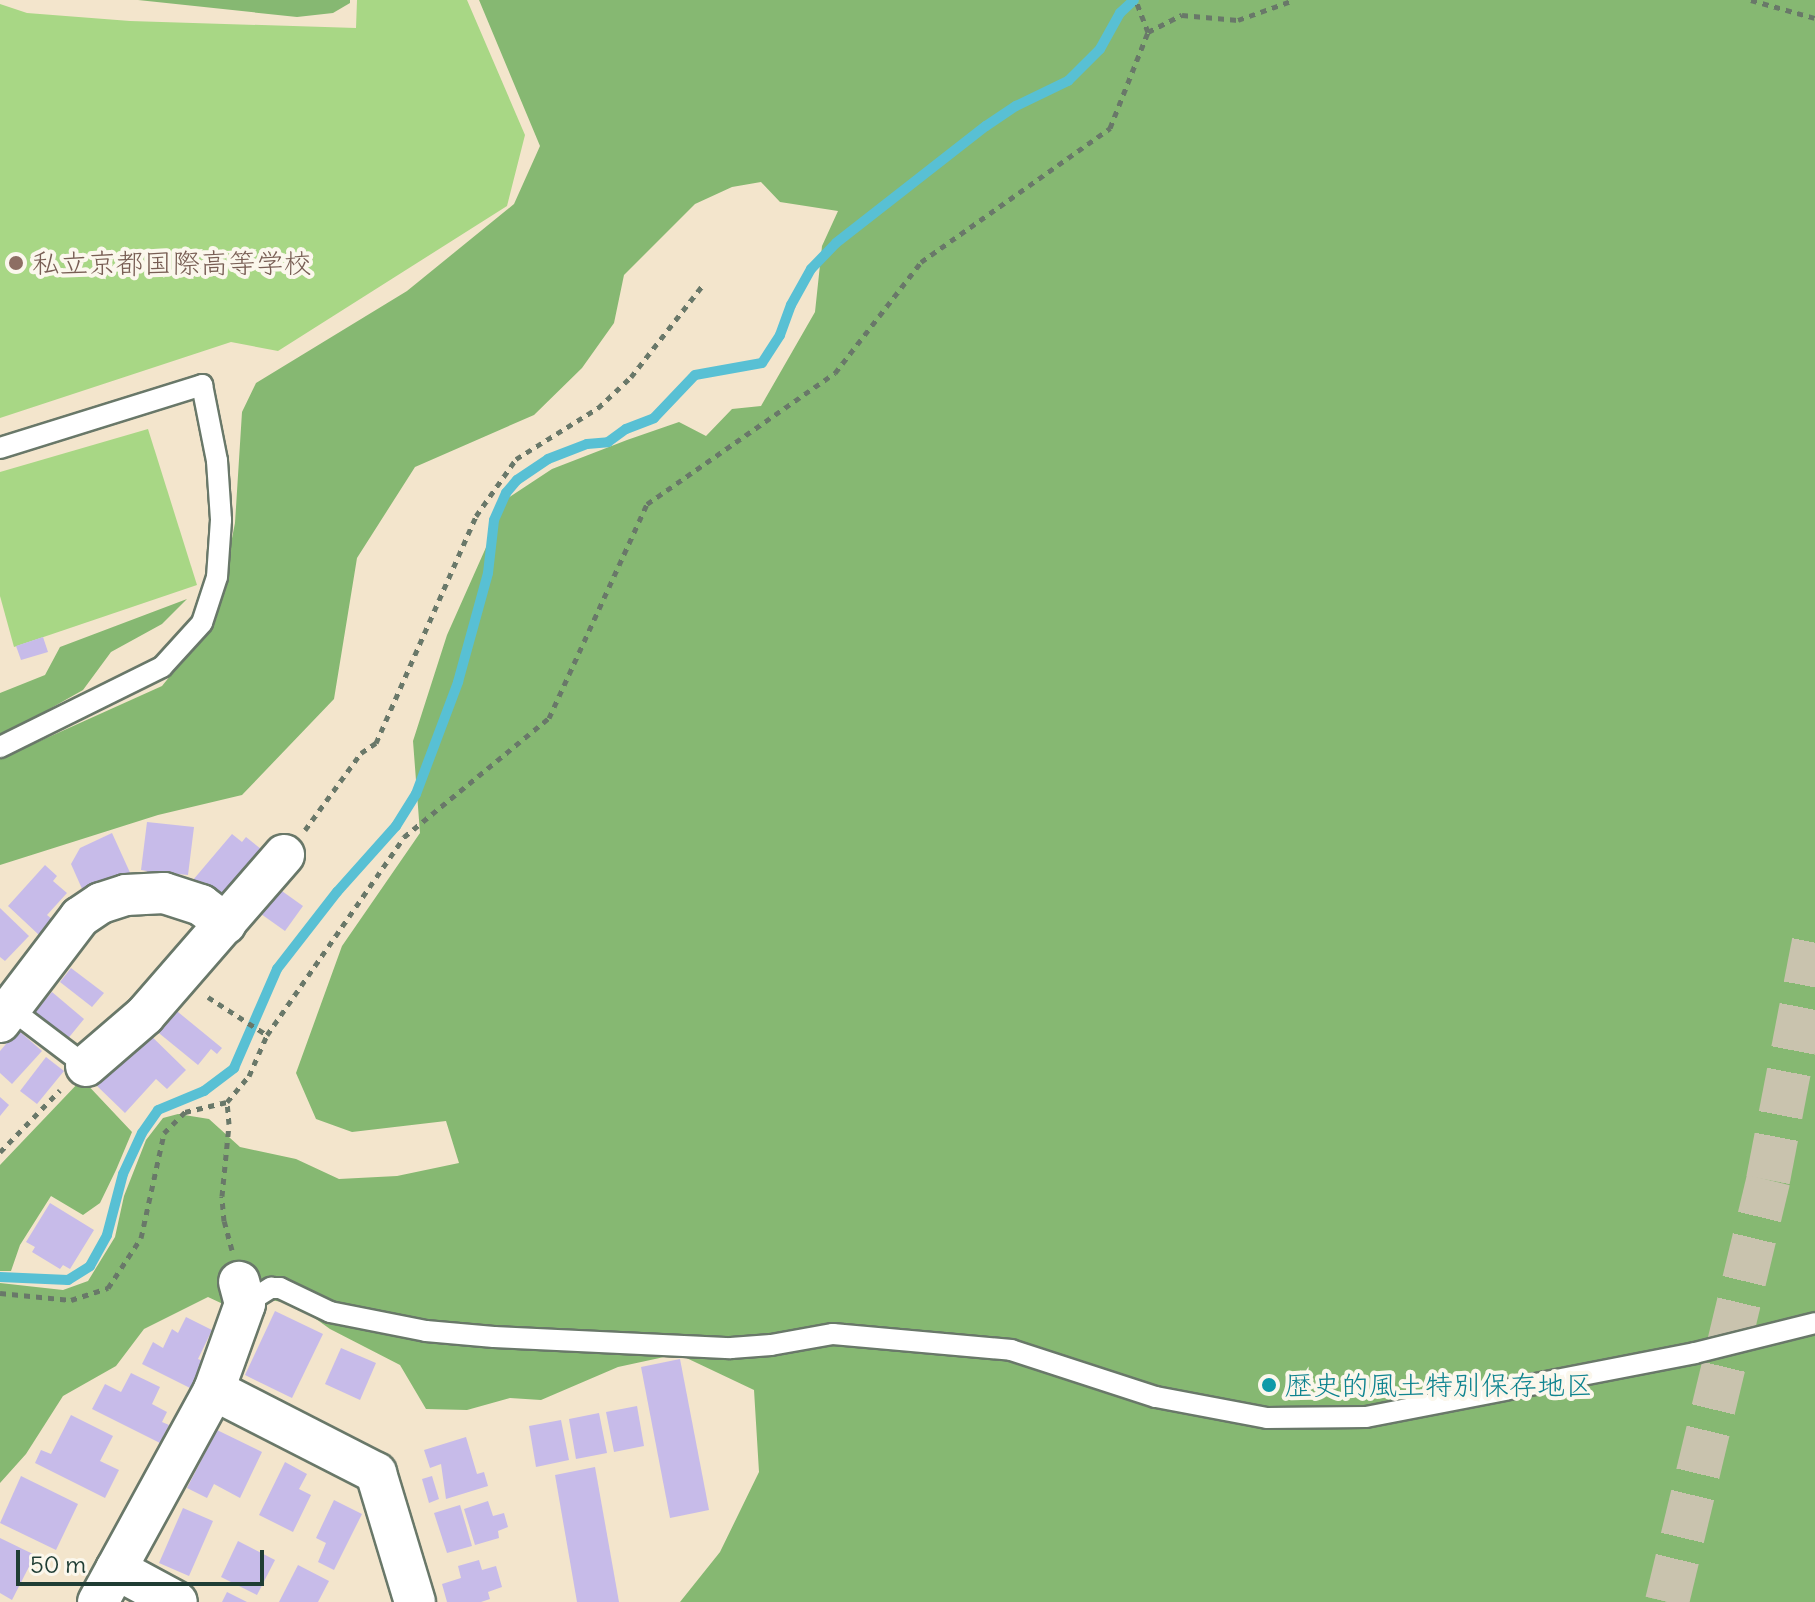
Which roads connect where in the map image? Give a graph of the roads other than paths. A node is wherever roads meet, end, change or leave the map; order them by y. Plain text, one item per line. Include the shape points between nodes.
1 (0, 448) edge
2 (0, 747) edge
3 (284, 855) road end
4 (226, 924) junction
5 (6, 1015) edge
6 (86, 1066) joint
7 (242, 1293) joint
8 (1815, 1323) edge
9 (214, 1390) junction
10 (107, 1586) edge
11 (177, 1602) edge
12 (415, 1602) edge

1 - 2 lane via 202,385 217,461 221,520 217,577 202,623 162,667
3 - 4 street
4 - 5 street via 212,911 177,896 151,892 113,898 80,917
4 - 6 street via 145,1015
5 - 6 lane
7 - 8 lane via 280,1288 330,1312 426,1331 494,1337 731,1348 833,1334 1011,1350 1156,1397 1267,1418 1366,1417 1532,1387
7 - 9 street
9 - 10 street
9 - 12 street via 376,1473
10 - 11 street

